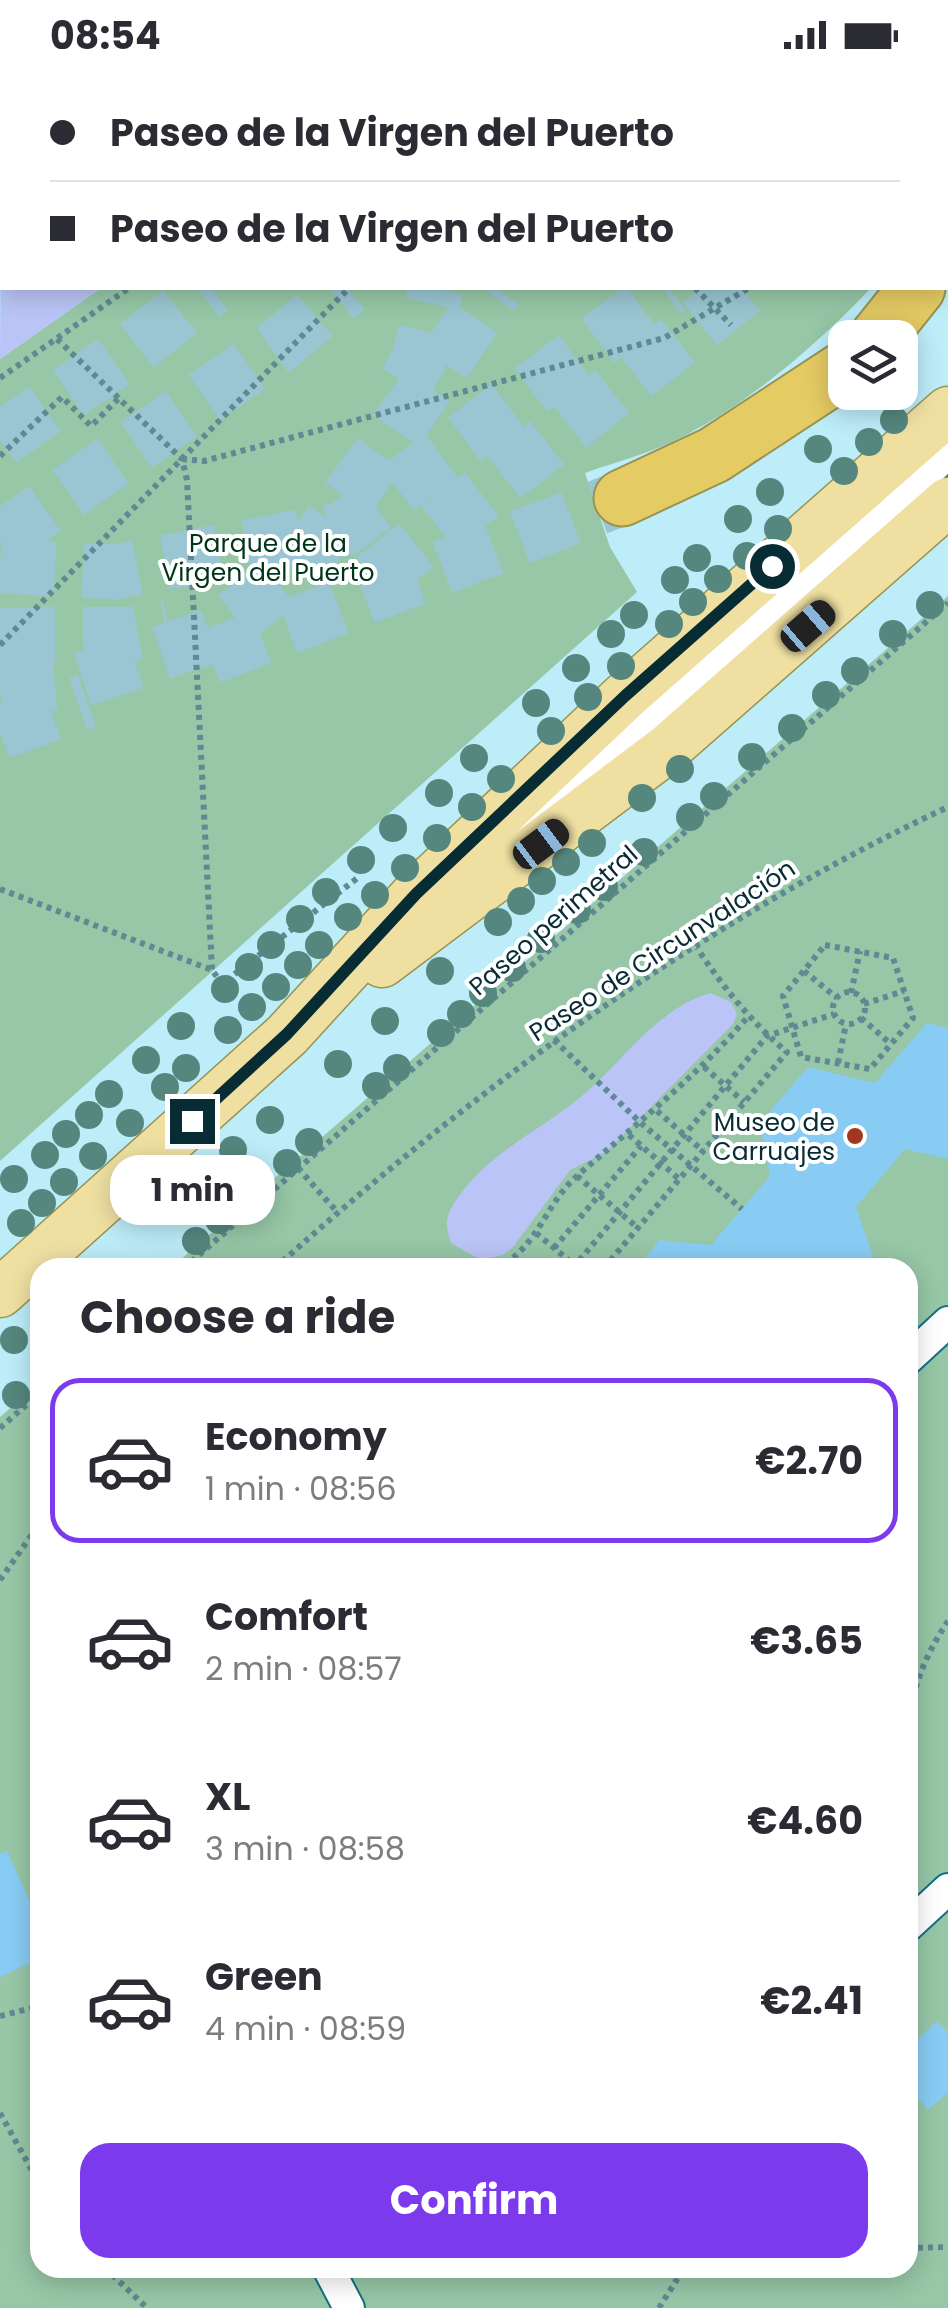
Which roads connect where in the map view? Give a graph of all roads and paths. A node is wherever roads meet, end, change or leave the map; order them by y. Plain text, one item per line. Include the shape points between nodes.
1 (125, 290) edge
2 (347, 290) edge
3 (697, 290) edge
4 (744, 290) edge
5 (915, 290) edge
6 (714, 307) junction
7 (891, 320) edge
8 (731, 325) dead end
9 (57, 339) junction
10 (0, 378) edge
11 (828, 380) edge
12 (118, 399) junction
13 (948, 411) edge
14 (948, 454) edge
15 (0, 456) edge
16 (182, 459) junction
17 (622, 498) tunnel mouth
18 (948, 502) edge
19 (948, 602) edge
20 (0, 645) edge
21 (948, 807) edge
22 (360, 876) dead end
23 (0, 890) edge
24 (698, 948) junction
25 (860, 951) junction
26 (212, 970) junction
27 (804, 971) junction
28 (904, 991) junction
29 (852, 993) junction
30 (837, 998) junction
31 (864, 1004) junction
32 (834, 1014) junction
33 (747, 1018) junction
34 (860, 1018) junction
35 (846, 1024) junction
36 (792, 1027) junction
37 (287, 1034) junction
38 (767, 1036) junction
39 (554, 1040) junction
40 (890, 1044) junction
41 (838, 1063) junction
42 (704, 1067) junction
43 (724, 1086) junction
44 (744, 1102) junction
45 (657, 1111) junction
46 (642, 1124) junction
47 (628, 1134) junction
48 (683, 1134) junction
49 (641, 1146) junction
50 (671, 1148) junction
51 (703, 1151) junction
52 (660, 1162) junction
53 (691, 1166) junction
54 (298, 1168) junction
55 (577, 1176) junction
56 (679, 1178) junction
57 (599, 1195) junction
58 (742, 1209) dead end
59 (338, 1212) junction
60 (618, 1212) junction
61 (638, 1228) junction
62 (536, 1233) junction
63 (554, 1248) junction
64 (40, 1258) edge
65 (195, 1258) edge
66 (285, 1258) edge
67 (513, 1258) edge
68 (566, 1258) edge
69 (581, 1258) edge
70 (612, 1258) edge
71 (30, 1267) edge
72 (0, 1294) edge
73 (948, 1322) edge
74 (918, 1350) edge
75 (30, 1402) edge
76 (0, 1428) edge
77 (30, 1537) edge
78 (0, 1580) edge
79 (948, 1621) edge
80 (918, 1674) edge
81 (948, 1889) edge
82 (918, 1917) edge
83 (30, 2008) edge
84 (0, 2016) edge
85 (0, 2113) edge
86 (30, 2167) edge
87 (948, 2247) edge
88 (918, 2248) edge
89 (116, 2278) edge
90 (333, 2278) edge
91 (678, 2278) edge
92 (147, 2308) edge
93 (348, 2308) edge
94 (659, 2308) edge

1 - 9 path
2 - 16 path
3 - 6 path
4 - 6 path
5 - 7 highway
6 - 8 path
6 - 16 path via 664,338 204,461
9 - 10 path
9 - 12 path
11 - 17 highway via 714,455
12 - 15 path via 91,426 62,397
12 - 16 path
13 - 37 main road via 625,696 416,894
14 - 37 street
16 - 20 path
16 - 26 path
18 - 37 main road via 668,749
19 - 54 path, Paseo perimetral
21 - 24 path, Paseo de Circunvalación via 852,855
22 - 26 path via 222,984
23 - 26 path
24 - 33 path
24 - 39 path, Paseo de Circunvalación
25 - 27 path via 826,945
25 - 28 path via 894,958
25 - 29 path
27 - 30 path
27 - 36 path via 783,996
28 - 31 path
28 - 40 path via 912,1018
29 - 30 path
29 - 31 path
30 - 32 path
31 - 34 path
32 - 35 path
32 - 36 path
33 - 38 path
33 - 42 path
34 - 35 path
34 - 40 path
35 - 41 path
36 - 38 path
36 - 41 path via 801,1056
37 - 64 main road
38 - 43 path
38 - 44 path via 787,1052
39 - 46 path
39 - 59 path, Paseo de Circunvalación
40 - 41 path via 870,1069
42 - 43 path
42 - 45 path
43 - 44 path
43 - 48 path
44 - 51 path
45 - 46 path
45 - 48 path
46 - 47 path
46 - 50 path
47 - 49 path
47 - 55 path
48 - 50 path
48 - 51 path
49 - 52 path
49 - 57 path
50 - 52 path
50 - 53 path
51 - 53 path
52 - 56 path
52 - 60 path
53 - 56 path
53 - 58 path
54 - 59 path
54 - 65 path, Paseo perimetral
55 - 57 path
55 - 62 path
56 - 61 path
57 - 60 path
57 - 63 path
59 - 66 path, Paseo de Circunvalación
60 - 61 path
60 - 69 path
61 - 70 path
62 - 63 path
62 - 67 path
63 - 68 path
71 - 72 main road
73 - 74 street
75 - 76 path
77 - 78 path
79 - 80 path
81 - 82 street
83 - 84 path
85 - 86 path
87 - 88 path
89 - 92 path
90 - 93 street
91 - 94 path

